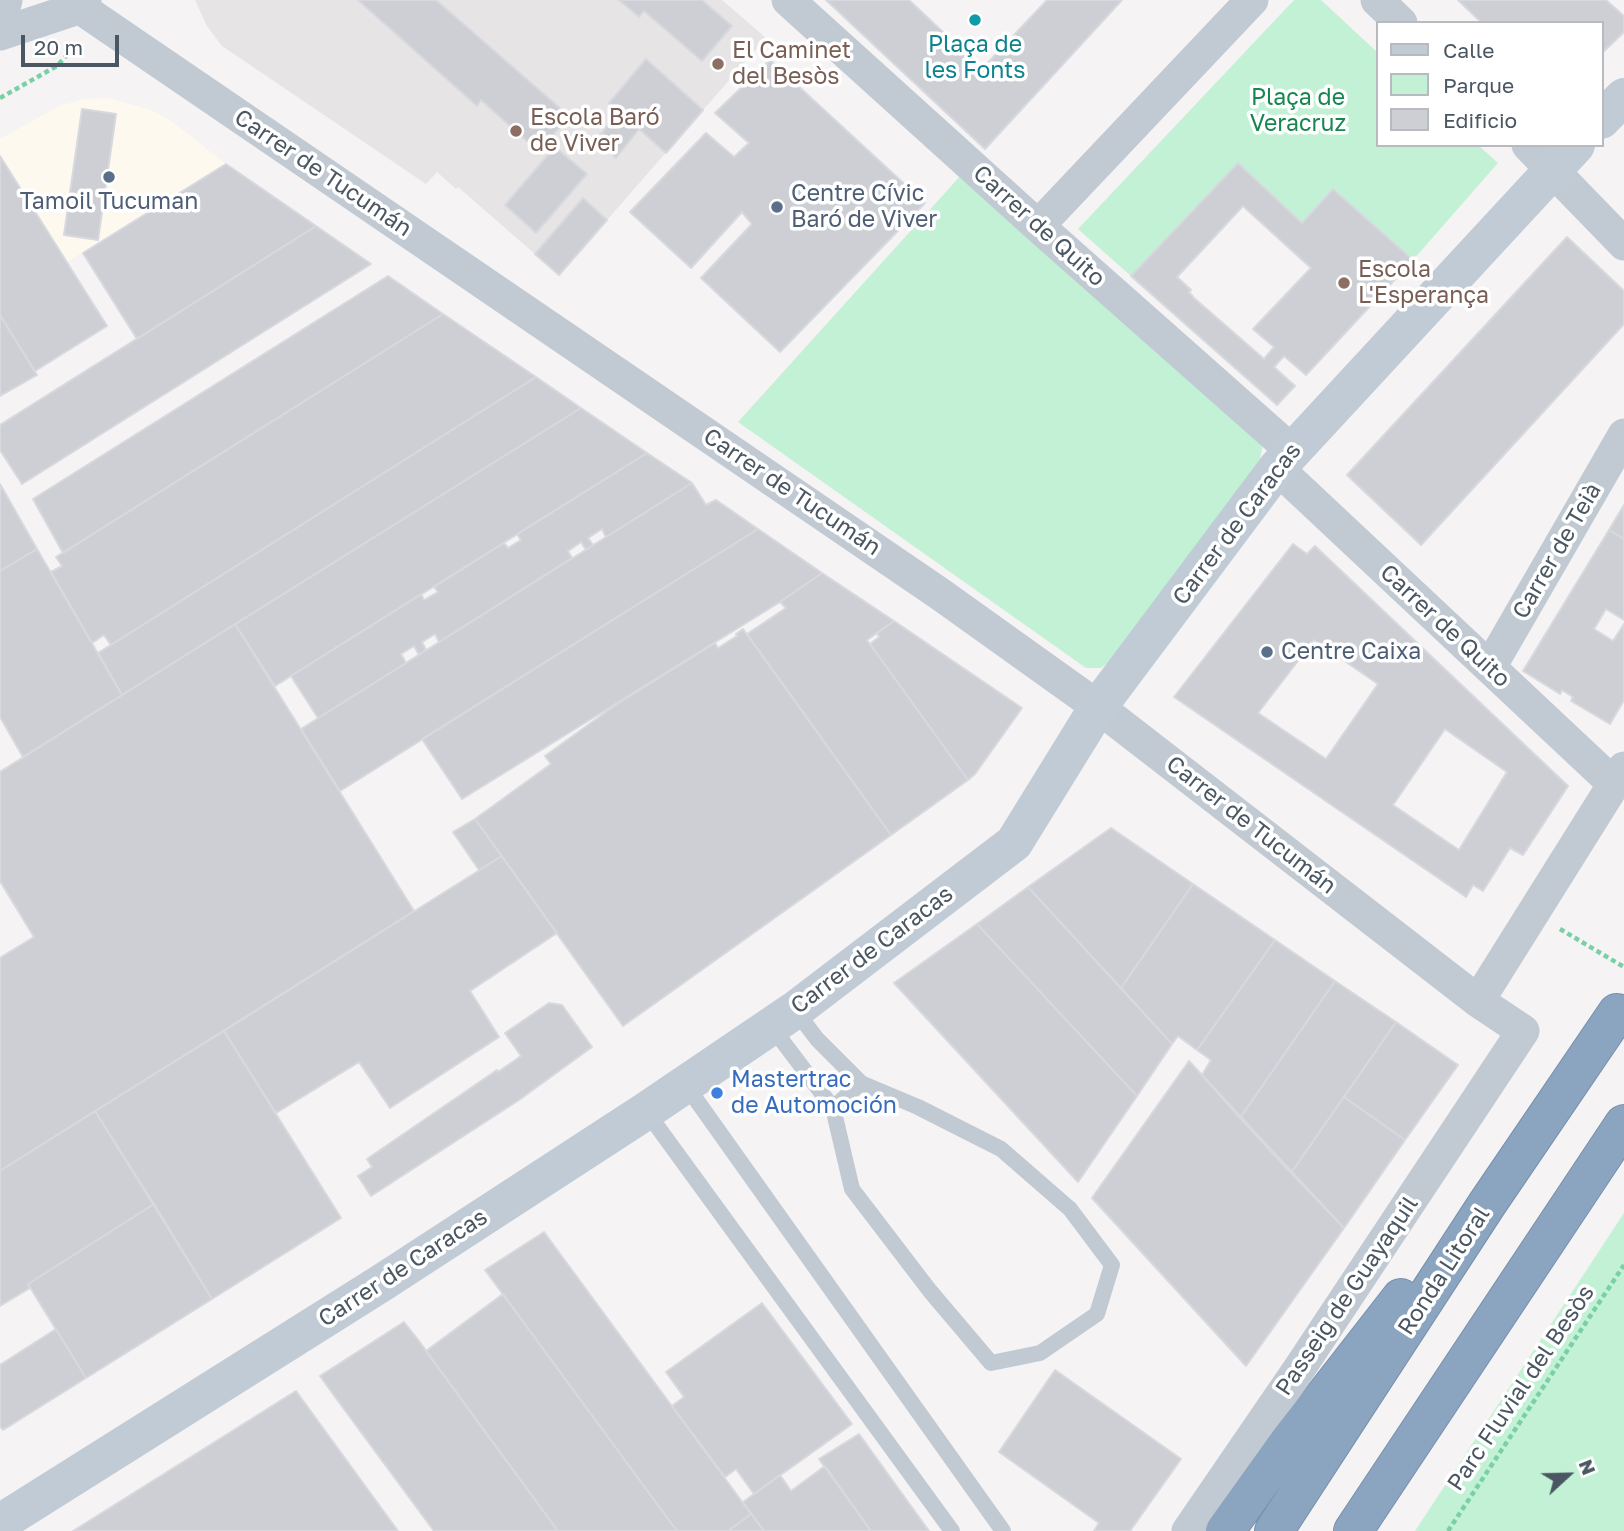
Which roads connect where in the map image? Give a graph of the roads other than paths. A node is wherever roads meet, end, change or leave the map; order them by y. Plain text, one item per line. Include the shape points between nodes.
1 (6, 0) edge
2 (788, 0) edge
3 (1252, 0) edge
4 (1377, 0) edge
5 (78, 3) edge
6 (1399, 21) edge
7 (0, 23) edge
8 (0, 34) edge
9 (1624, 97) edge
10 (1603, 118) edge
11 (1553, 153) edge
12 (1038, 226) junction
13 (1624, 244) edge
14 (1624, 435) edge
15 (1284, 459) junction
16 (1489, 667) junction
17 (1098, 707) junction
18 (1619, 776) edge
19 (1478, 1001) junction
20 (1617, 1013) dead end
21 (783, 1018) junction
22 (1504, 1061) joint
23 (861, 1083) junction
24 (685, 1084) junction
25 (833, 1108) junction
26 (646, 1111) junction
27 (1624, 1124) edge
28 (1487, 1204) junction
29 (0, 1523) edge
30 (952, 1531) edge
31 (1003, 1531) edge
32 (1188, 1531) edge
33 (1225, 1531) edge
34 (1274, 1531) edge
35 (1353, 1531) edge

1 - 7 street
2 - 12 street, Carrer de Quito
3 - 12 street
4 - 6 street
5 - 8 street, Carrer de Tucumán
5 - 17 street, Carrer de Tucumán via 826,515
9 - 10 street
11 - 13 street
11 - 15 street, Carrer de Caracas
12 - 15 street, Carrer de Quito
14 - 16 street, Carrer de Teià
15 - 16 street, Carrer de Quito
15 - 17 street, Carrer de Caracas
16 - 18 street, Carrer de Quito
17 - 19 street, Carrer de Tucumán
17 - 21 street, Carrer de Caracas via 1014,843
18 - 19 street
19 - 22 street, Carrer de Tucumán via 1523,1031
20 - 28 highway, Ronda Litoral
21 - 23 lane via 817,1038
21 - 24 street, Carrer de Caracas
21 - 25 lane
22 - 32 street, Passeig de Guayaquil
23 - 25 lane
23 - 25 lane via 1001,1149 1070,1209 1112,1265 1097,1314 1040,1353 991,1363 852,1189
24 - 26 street, Carrer de Caracas
24 - 31 lane
26 - 29 street, Carrer de Caracas
26 - 30 lane
27 - 35 highway
28 - 33 highway via 1373,1332
28 - 34 highway, Ronda Litoral

